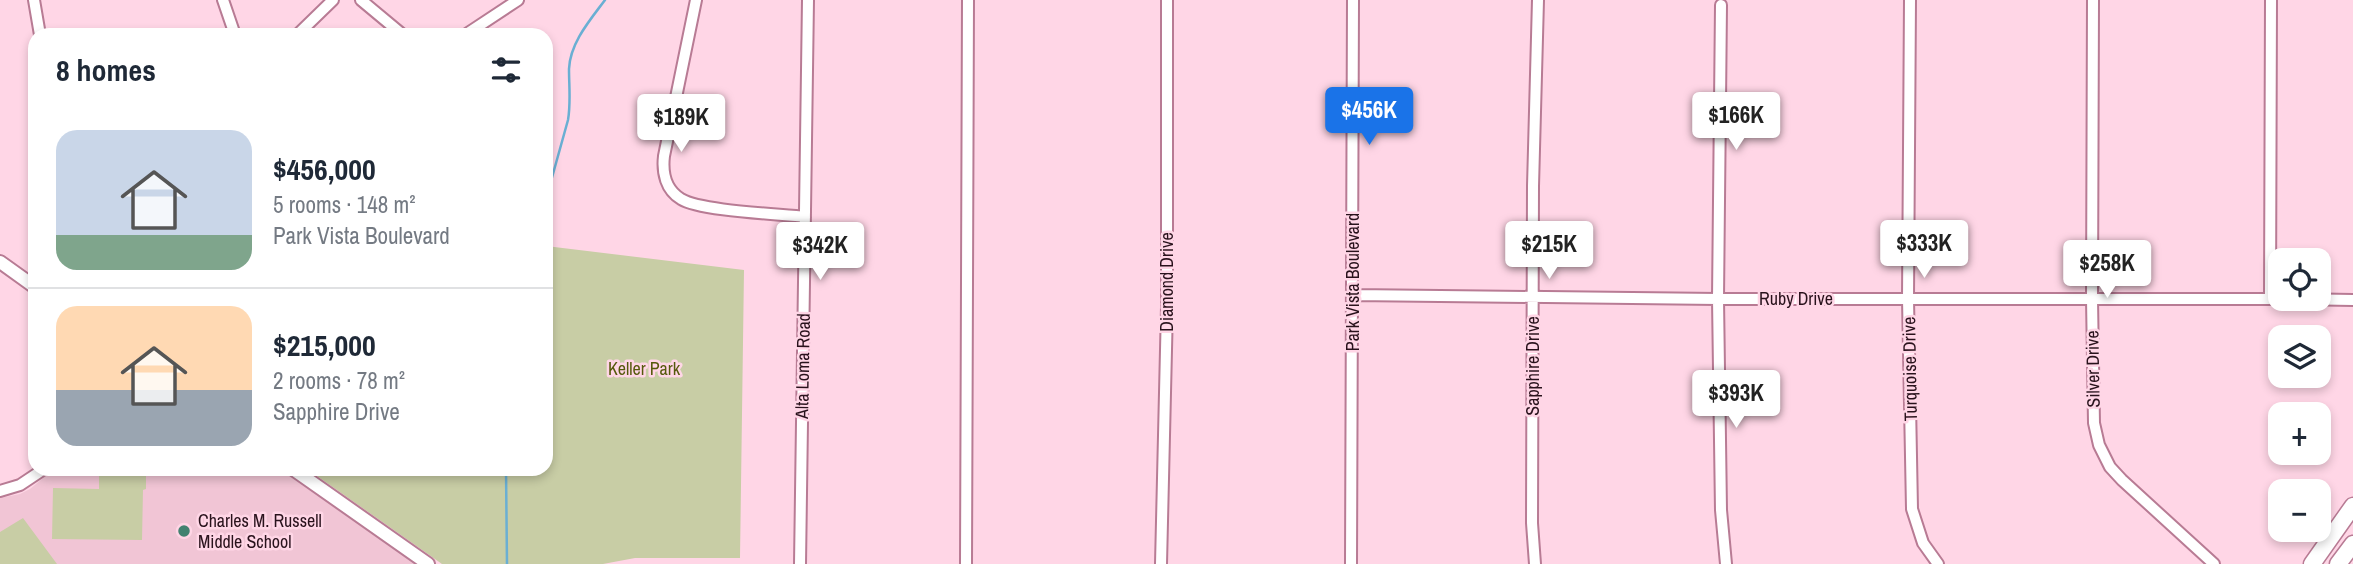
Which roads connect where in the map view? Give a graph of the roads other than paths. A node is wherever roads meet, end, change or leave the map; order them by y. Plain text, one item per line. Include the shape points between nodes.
1 (34, 0) edge
2 (223, 0) edge
3 (334, 0) edge
4 (361, 0) edge
5 (518, 0) edge
6 (695, 0) edge
7 (808, 0) edge
8 (968, 0) edge
9 (1167, 0) edge
10 (1353, 0) edge
11 (1538, 0) edge
12 (1910, 0) edge
13 (2093, 0) edge
14 (2271, 0) edge
15 (1721, 5) dead end
16 (39, 28) edge
17 (233, 28) edge
18 (304, 28) edge
19 (394, 28) edge
20 (476, 28) edge
21 (805, 217) junction
22 (2274, 248) edge
23 (0, 262) edge
24 (28, 279) edge
25 (1354, 295) junction
26 (1533, 297) junction
27 (1718, 299) junction
28 (1908, 299) junction
29 (2092, 299) junction
30 (2268, 299) edge
31 (2331, 300) edge
32 (2353, 300) edge
33 (34, 476) edge
34 (303, 476) edge
35 (0, 491) edge
36 (2353, 506) edge
37 (2353, 544) edge
38 (428, 564) edge
39 (800, 564) edge
40 (965, 564) edge
41 (1161, 564) edge
42 (1352, 564) edge
43 (1535, 564) edge
44 (1726, 564) edge
45 (1938, 564) edge
46 (2214, 564) edge
47 (2312, 564) edge
48 (2338, 564) edge

1 - 16 street
2 - 17 street
3 - 18 street
4 - 19 street
5 - 20 street
6 - 21 street via 664,156 666,180 674,193 692,204
7 - 21 street, Alta Loma Road
8 - 40 street
9 - 41 street, Diamond Drive
10 - 25 street, Park Vista Boulevard
11 - 26 street, Sapphire Drive
12 - 28 street, Turquoise Drive
13 - 29 street, Silver Drive
14 - 22 street
15 - 27 street
21 - 39 street, Alta Loma Road
23 - 24 street
25 - 26 street, Ruby Drive
25 - 42 street, Park Vista Boulevard
26 - 27 street, Ruby Drive
26 - 43 street, Sapphire Drive
27 - 28 street, Ruby Drive
27 - 44 street
28 - 29 street, Ruby Drive
28 - 45 street, Turquoise Drive via 1912,509 1923,543
29 - 30 street, Ruby Drive
29 - 46 street, Silver Drive via 2094,423 2103,456 2122,480
31 - 32 street
33 - 35 street
34 - 38 street
36 - 47 main road
37 - 48 main road

